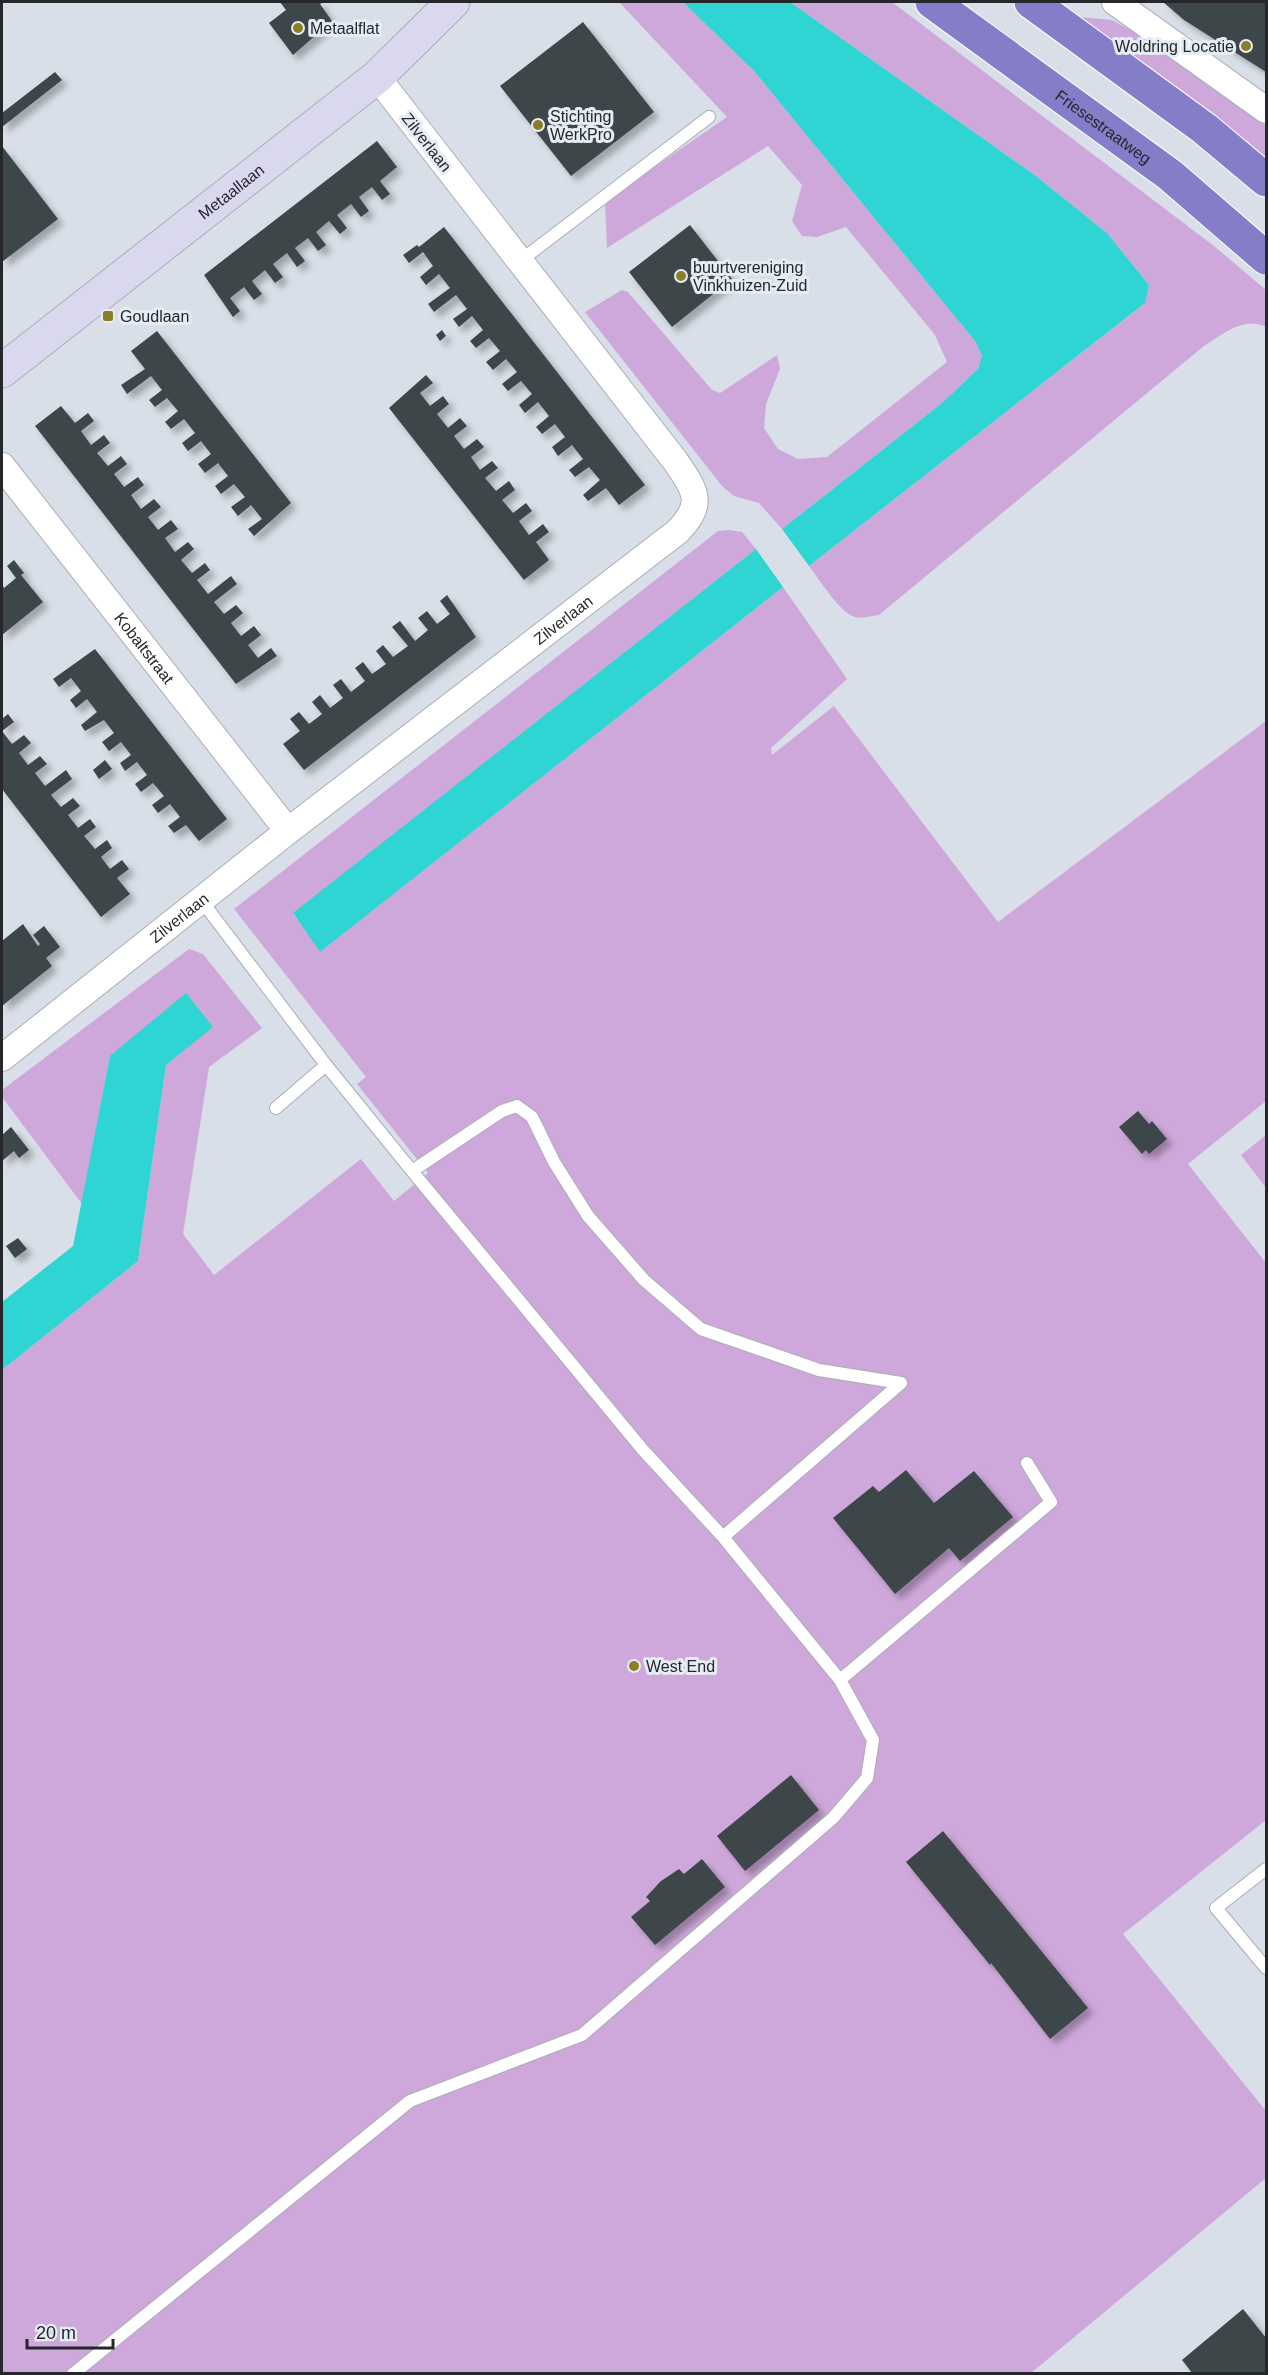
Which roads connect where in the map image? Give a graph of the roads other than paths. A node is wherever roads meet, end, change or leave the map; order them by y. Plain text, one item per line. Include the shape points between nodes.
1 (453, 2) edge
2 (932, 2) edge
3 (1031, 2) edge
4 (1115, 2) edge
5 (377, 77) junction
6 (1266, 110) edge
7 (709, 117) dead end
8 (1266, 180) edge
9 (1266, 258) edge
10 (520, 261) junction
11 (2, 371) edge
12 (2, 466) edge
13 (288, 831) junction
14 (201, 900) junction
15 (2, 1058) edge
16 (326, 1065) junction
17 (276, 1108) dead end
18 (412, 1171) junction
19 (1026, 1463) dead end
20 (723, 1537) junction
21 (840, 1680) junction
22 (1266, 1869) edge
23 (1266, 1968) edge
24 (73, 2373) edge

1 - 5 street, Metaallaan
2 - 9 highway, Friesestraatweg via 1170,175
3 - 8 highway via 1205,129
4 - 6 street
5 - 10 street, Zilverlaan
5 - 11 street, Metaallaan
7 - 10 lane
10 - 13 street, Zilverlaan via 689,481 696,500 691,518
12 - 13 street, Kobaltstraat
13 - 14 street, Zilverlaan
14 - 15 street, Zilverlaan
14 - 16 lane
16 - 17 lane
16 - 18 lane
18 - 20 lane via 643,1450
18 - 20 lane via 502,1111 517,1106 532,1117 554,1162 588,1216 644,1280 701,1329 819,1370 901,1383
19 - 21 lane via 1051,1502
20 - 21 lane
21 - 24 lane via 873,1740 867,1778 833,1818 582,2035 410,2101
22 - 23 lane via 1216,1908

